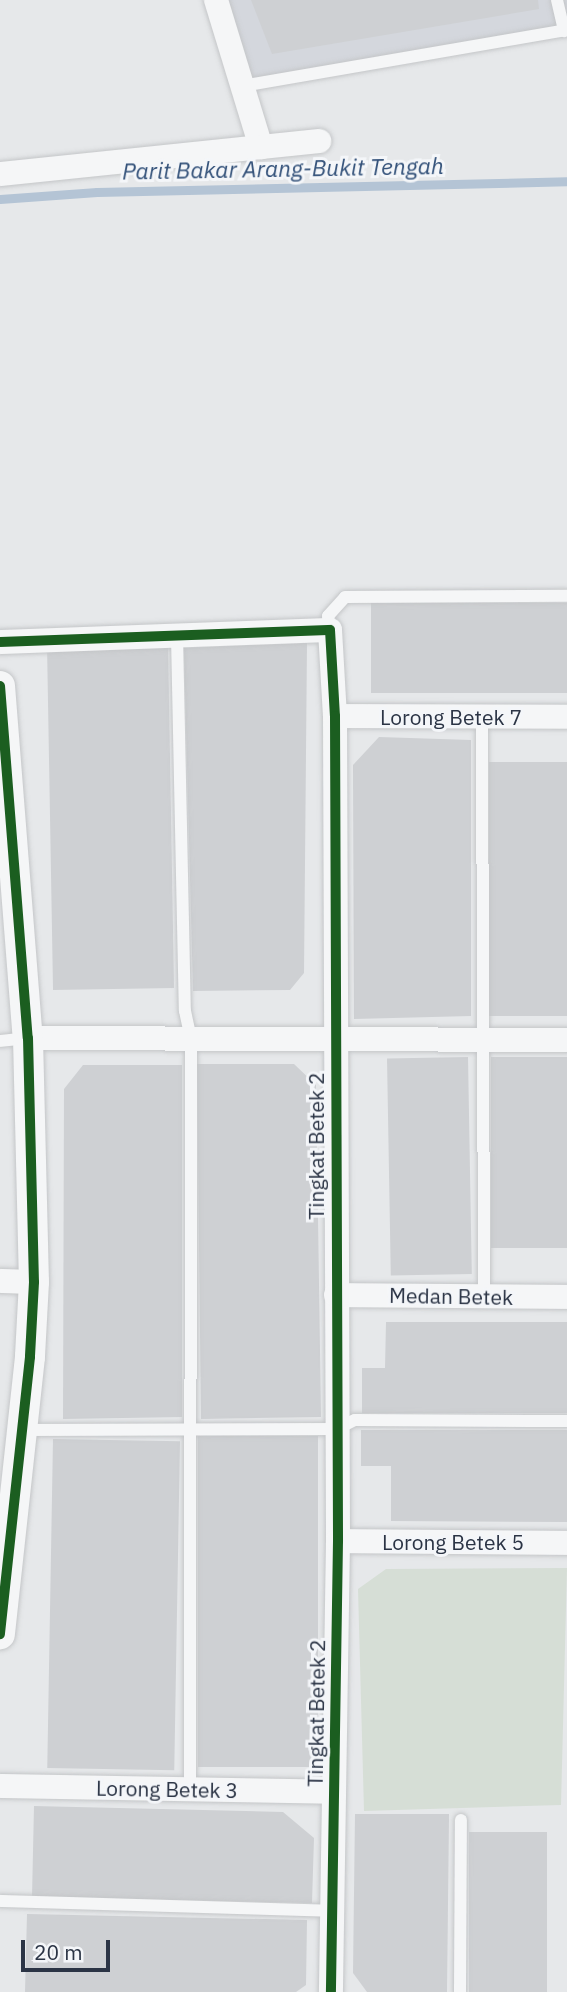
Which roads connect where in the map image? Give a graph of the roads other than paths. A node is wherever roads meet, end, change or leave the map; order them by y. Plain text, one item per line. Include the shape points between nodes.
1 (216, 0) edge
2 (557, 0) edge
3 (565, 30) edge
4 (242, 86) junction
5 (319, 141) dead end
6 (261, 147) junction
7 (0, 174) edge
8 (567, 596) edge
9 (330, 630) junction
10 (177, 636) junction
11 (0, 642) edge
12 (1, 704) edge
13 (335, 716) junction
14 (482, 717) junction
15 (567, 717) edge
16 (14, 1040) edge
17 (191, 1040) junction
18 (481, 1040) junction
19 (567, 1040) edge
20 (336, 1041) junction
21 (0, 1281) edge
22 (34, 1282) junction
23 (336, 1295) junction
24 (484, 1297) junction
25 (567, 1297) edge
26 (567, 1421) edge
27 (337, 1429) junction
28 (23, 1430) junction
29 (189, 1430) junction
30 (338, 1541) junction
31 (567, 1543) edge
32 (0, 1634) edge
33 (0, 1786) edge
34 (190, 1789) junction
35 (334, 1792) junction
36 (461, 1820) dead end
37 (0, 1901) edge
38 (332, 1911) junction
39 (331, 1992) edge
40 (460, 1992) edge

1 - 4 street
2 - 3 lane
3 - 4 lane
4 - 6 street
5 - 6 street
6 - 7 street
8 - 9 lane via 345,597 328,616
9 - 10 street
9 - 13 street, Tingkat Betek 2
10 - 11 street
10 - 17 lane via 185,1011
12 - 16 street
13 - 14 street, Lorong Betek 7
13 - 20 street, Tingkat Betek 2
14 - 15 street, Lorong Betek 7
14 - 18 lane
16 - 17 street
16 - 22 street
17 - 20 street
17 - 29 lane
18 - 19 street
18 - 20 street
18 - 24 lane
20 - 23 street, Tingkat Betek 2
21 - 22 street
22 - 28 street
23 - 24 street, Medan Betek
23 - 27 street, Tingkat Betek 2
24 - 25 street, Medan Betek
26 - 27 lane via 355,1420
27 - 29 lane
27 - 30 street, Tingkat Betek 2
28 - 29 lane
28 - 32 street
29 - 34 lane
30 - 31 street, Lorong Betek 5
30 - 35 street, Tingkat Betek 2
33 - 34 street, Lorong Betek 3
34 - 35 street, Lorong Betek 3
35 - 38 street, Tingkat Betek 2
36 - 40 lane
37 - 38 lane
38 - 39 street, Tingkat Betek 2

